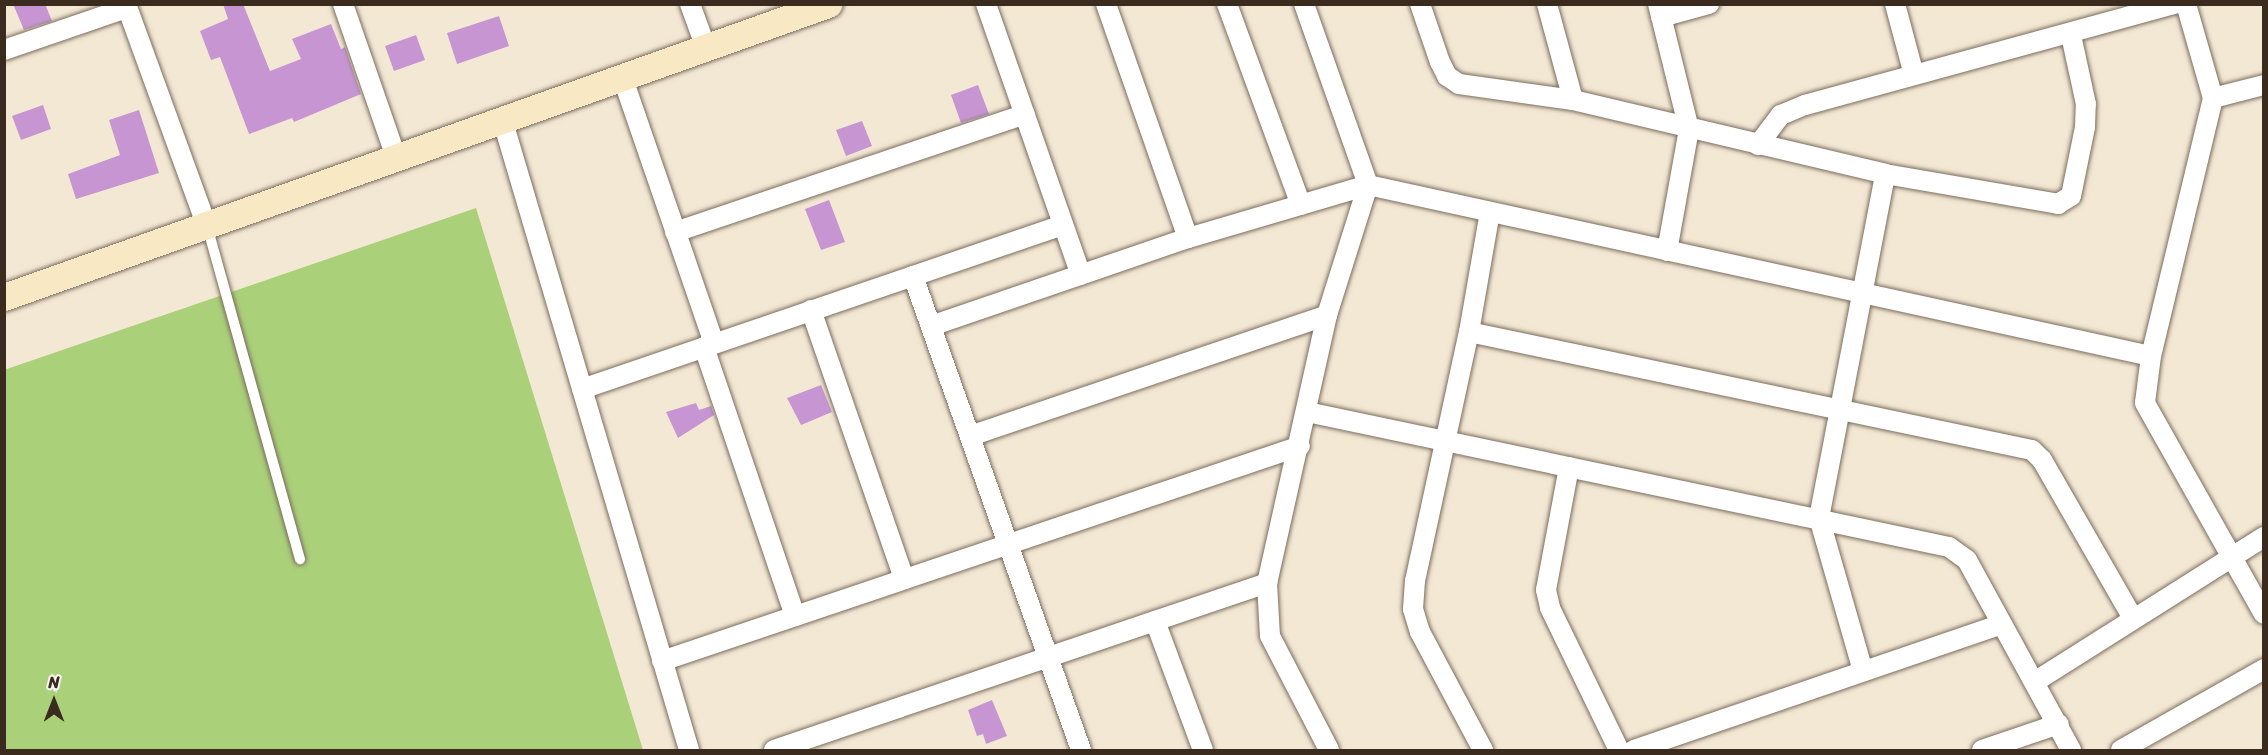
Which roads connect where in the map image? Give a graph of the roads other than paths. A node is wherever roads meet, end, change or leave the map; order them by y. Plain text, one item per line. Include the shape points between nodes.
1 (343, 4) edge
2 (690, 4) edge
3 (828, 4) edge
4 (986, 4) edge
5 (1106, 4) edge
6 (1227, 4) edge
7 (1420, 4) edge
8 (1547, 4) edge
9 (1709, 4) edge
10 (1895, 4) edge
11 (2174, 4) edge
12 (2186, 4) edge
13 (127, 6) edge
14 (1309, 6) edge
15 (1660, 11) edge
16 (2071, 35) junction
17 (706, 48) junction
18 (4, 50) edge
19 (1914, 75) junction
20 (623, 79) junction
21 (2264, 85) edge
22 (2213, 98) junction
23 (1573, 100) junction
24 (1025, 114) junction
25 (503, 122) junction
26 (1689, 129) junction
27 (1758, 145) junction
28 (397, 160) junction
29 (1885, 174) junction
30 (1368, 185) junction
31 (1301, 205) junction
32 (1490, 212) junction
33 (1063, 225) junction
34 (207, 226) junction
35 (675, 232) junction
36 (1188, 238) junction
37 (1667, 251) junction
38 (1081, 275) junction
39 (913, 276) junction
40 (1865, 295) junction
41 (4, 297) edge
42 (811, 310) junction
43 (1327, 315) junction
44 (931, 326) junction
45 (1469, 332) junction
46 (709, 346) junction
47 (2151, 356) junction
48 (582, 388) junction
49 (1307, 412) junction
50 (1843, 412) junction
51 (970, 436) junction
52 (1446, 440) junction
53 (1300, 446) junction
54 (1569, 467) junction
55 (1819, 518) junction
56 (2264, 537) edge
57 (1009, 544) junction
58 (2229, 558) junction
59 (300, 560) dead end
60 (904, 579) junction
61 (1267, 582) junction
62 (2264, 614) edge
63 (795, 616) junction
64 (2133, 618) junction
65 (1155, 621) junction
66 (2002, 624) junction
67 (1048, 657) junction
68 (662, 661) junction
69 (2264, 669) edge
70 (1863, 671) junction
71 (2036, 681) junction
72 (2059, 724) junction
73 (688, 750) edge
74 (774, 750) edge
75 (1081, 750) edge
76 (1203, 750) edge
77 (1329, 750) edge
78 (1484, 750) edge
79 (1619, 750) edge
80 (1634, 750) edge
81 (1982, 750) edge
82 (2072, 750) edge
83 (2121, 750) edge

1 - 28 street
2 - 17 street
3 - 17 main road
4 - 24 street
5 - 36 street
6 - 31 street
7 - 23 street via 1440,63 1447,76 1459,84
8 - 23 street
9 - 15 street
10 - 19 street
11 - 16 street
12 - 22 street
13 - 18 street
13 - 34 street
14 - 30 street
15 - 26 street
16 - 19 street
16 - 29 street via 2086,104 2071,196 2058,204 2042,203
17 - 20 main road
19 - 27 street via 1805,105 1781,116
20 - 25 main road
20 - 35 street
21 - 22 street
22 - 47 street
23 - 26 street
24 - 33 street
24 - 35 street
25 - 28 main road
25 - 48 street
26 - 27 street
26 - 37 street
27 - 29 street
28 - 34 main road
29 - 40 street
30 - 31 street
30 - 32 street
30 - 43 street
31 - 36 street
32 - 37 street
32 - 45 street
33 - 38 street
33 - 39 street
34 - 41 main road
34 - 59 lane
35 - 46 street
36 - 38 street
37 - 40 street
38 - 44 street
39 - 42 street
39 - 44 street
40 - 47 street
40 - 50 street
42 - 46 street
42 - 60 street
43 - 49 street
43 - 51 street
44 - 51 street
45 - 50 street
45 - 52 street
46 - 48 street
46 - 63 street
47 - 58 street via 2145,403
48 - 68 street
49 - 52 street
49 - 53 street
50 - 55 street
50 - 64 street via 2032,450 2042,459
51 - 57 street
52 - 54 street
52 - 78 street via 1415,581 1413,609 1420,632
53 - 57 street
53 - 61 street
54 - 55 street
54 - 79 street via 1546,590 1550,608
55 - 66 street via 1960,552
55 - 70 street
56 - 58 street
57 - 60 street
57 - 67 street
58 - 62 street
58 - 64 street
60 - 63 street
61 - 65 street
61 - 77 street via 1270,636
63 - 68 street
64 - 71 street
65 - 67 street
65 - 76 street
66 - 70 street
66 - 71 street
67 - 74 street
67 - 75 street
68 - 73 street
69 - 83 street
70 - 80 street
71 - 72 street
72 - 81 street
72 - 82 street

